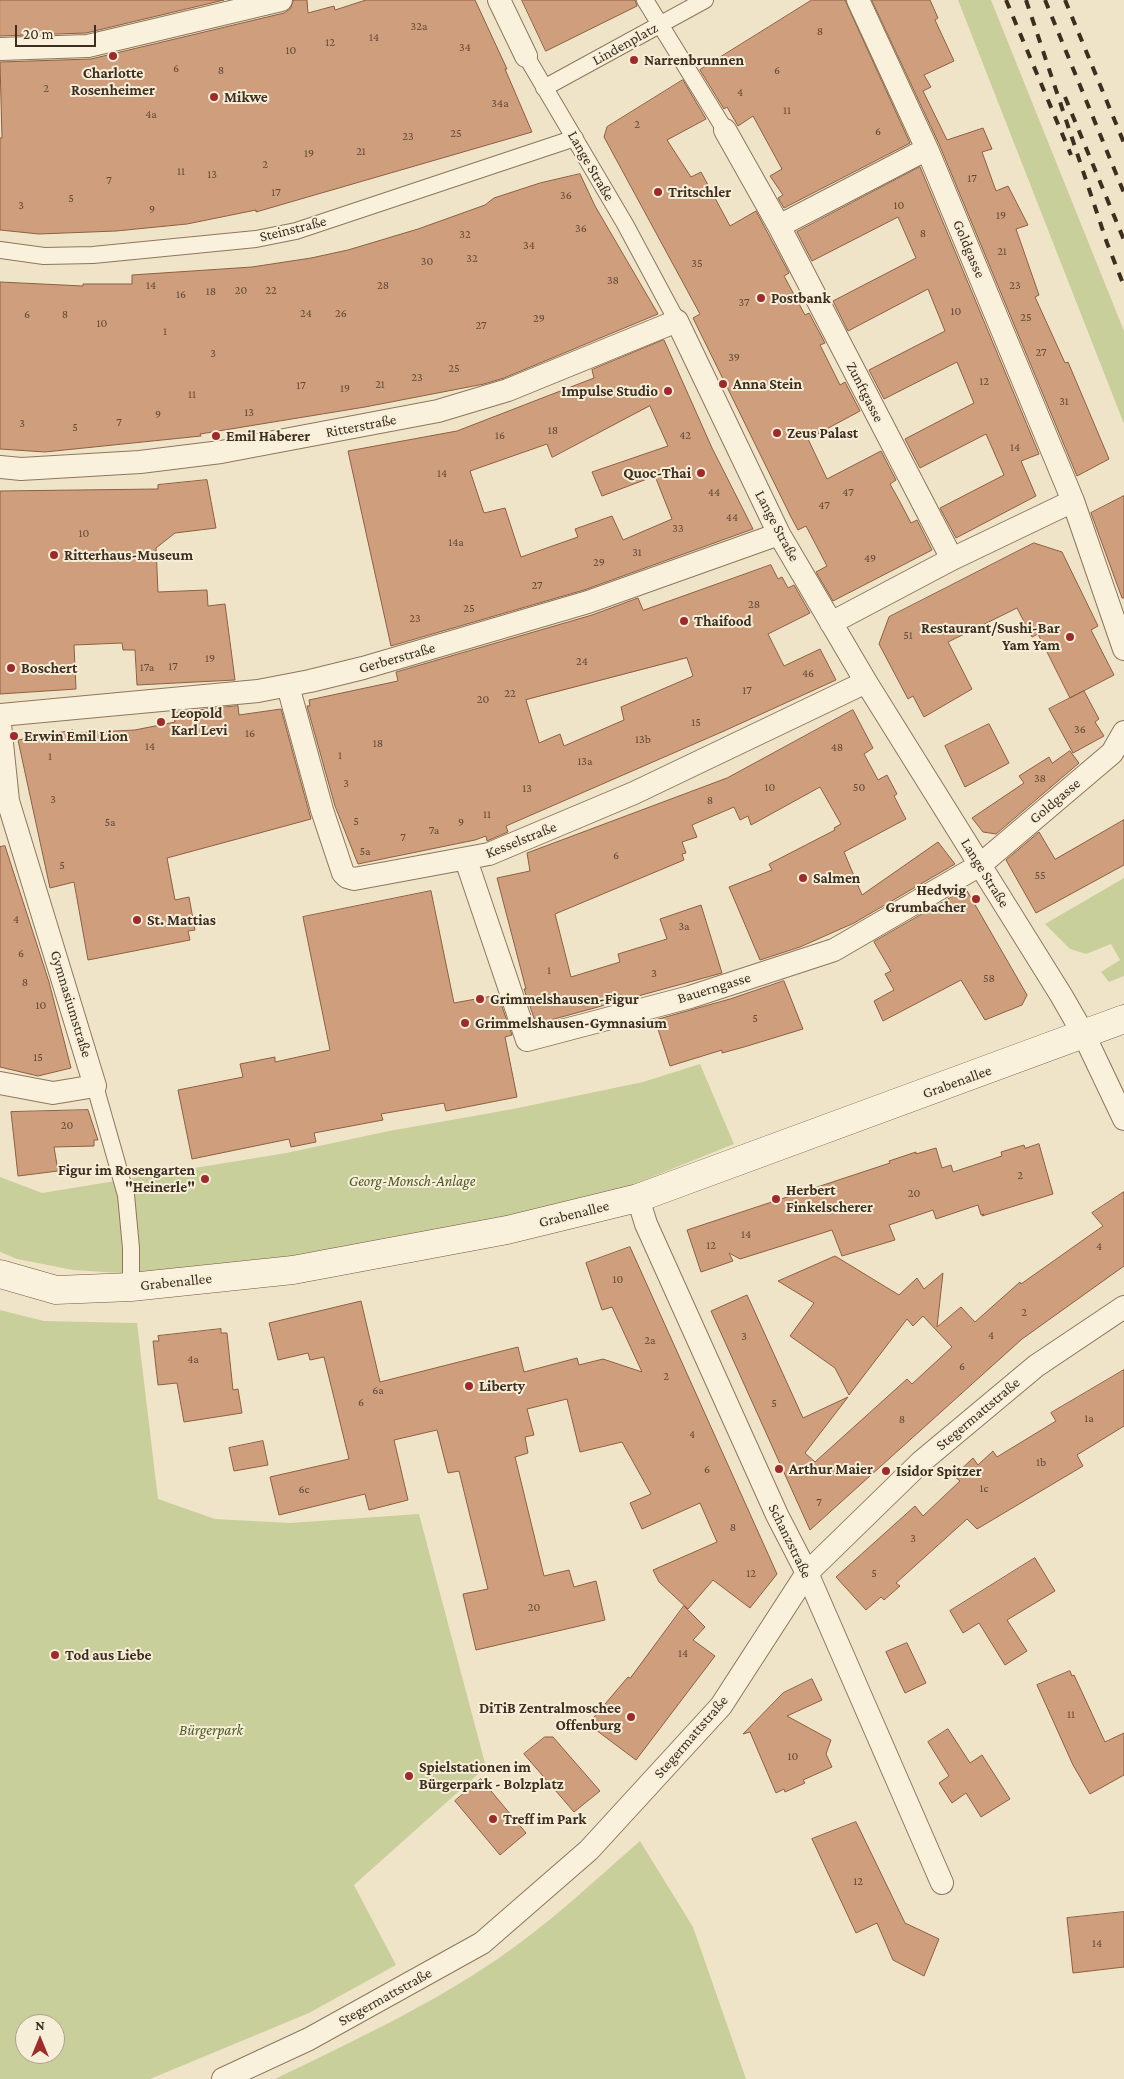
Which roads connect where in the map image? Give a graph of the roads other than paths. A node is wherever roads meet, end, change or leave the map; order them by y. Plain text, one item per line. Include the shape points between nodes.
1 (281, 0) edge
2 (499, 0) edge
3 (645, 0) edge
4 (705, 0) edge
5 (858, 0) edge
6 (660, 25) junction
7 (0, 49) edge
8 (526, 56) joint
9 (544, 88) junction
10 (725, 130) joint
11 (575, 138) junction
12 (927, 150) junction
13 (778, 226) junction
14 (0, 250) edge
15 (677, 321) junction
16 (0, 467) edge
17 (1073, 501) junction
18 (779, 534) junction
19 (952, 559) junction
20 (831, 623) junction
21 (1124, 649) edge
22 (866, 682) junction
23 (288, 686) junction
24 (0, 715) edge
25 (0, 724) edge
26 (1124, 732) edge
27 (466, 860) junction
28 (980, 865) junction
29 (1124, 1019) edge
30 (1084, 1035) junction
31 (0, 1083) edge
32 (96, 1086) junction
33 (1124, 1119) edge
34 (638, 1198) junction
35 (0, 1274) edge
36 (131, 1287) junction
37 (1124, 1307) edge
38 (807, 1573) junction
39 (942, 1883) dead end
40 (223, 2079) edge

1 - 7 street via 88,46
2 - 8 street, Lange Straße
3 - 6 street, Zunftgasse
4 - 6 street, Lindenplatz
5 - 12 street, Goldgasse
6 - 9 street, Lindenplatz
6 - 10 street, Zunftgasse
8 - 9 street, Lange Straße
9 - 11 street, Lange Straße
10 - 13 street, Zunftgasse
11 - 14 street, Steinstraße via 296,231 256,239 93,255 44,256
11 - 15 street, Lange Straße
12 - 13 street
12 - 17 street, Goldgasse
13 - 19 street, Zunftgasse
15 - 16 street, Ritterstraße via 508,390 438,411 203,454 140,462 21,469
15 - 18 street, Lange Straße
17 - 19 street
17 - 21 street, Goldgasse
18 - 20 street, Lange Straße
18 - 23 street, Gerberstraße via 588,602 362,668
19 - 20 street
20 - 22 street, Lange Straße
22 - 27 street, Kesselstraße via 634,793 489,854
22 - 28 street, Lange Straße
23 - 24 street, Gerberstraße
23 - 27 street, Kesselstraße via 322,810 347,877 354,879
25 - 32 street, Gymnasiumstraße via 8,801
26 - 28 street, Goldgasse via 1112,752
27 - 28 street, Bauerngasse via 527,1040 690,997 834,950
28 - 30 street, Lange Straße
29 - 30 main road, Grabenallee
30 - 33 street, Lange Straße
30 - 34 main road, Grabenallee
31 - 32 street via 53,1093
32 - 36 street, Gymnasiumstraße via 126,1196
34 - 36 main road, Grabenallee via 507,1230 293,1270
34 - 38 street, Schanzstraße via 646,1224 777,1515
35 - 36 main road, Grabenallee via 56,1290
37 - 38 street, Stegermattstraße via 1036,1366 921,1462
38 - 39 street, Schanzstraße
38 - 40 street, Stegermattstraße via 721,1706 582,1856 482,1943 310,2039

